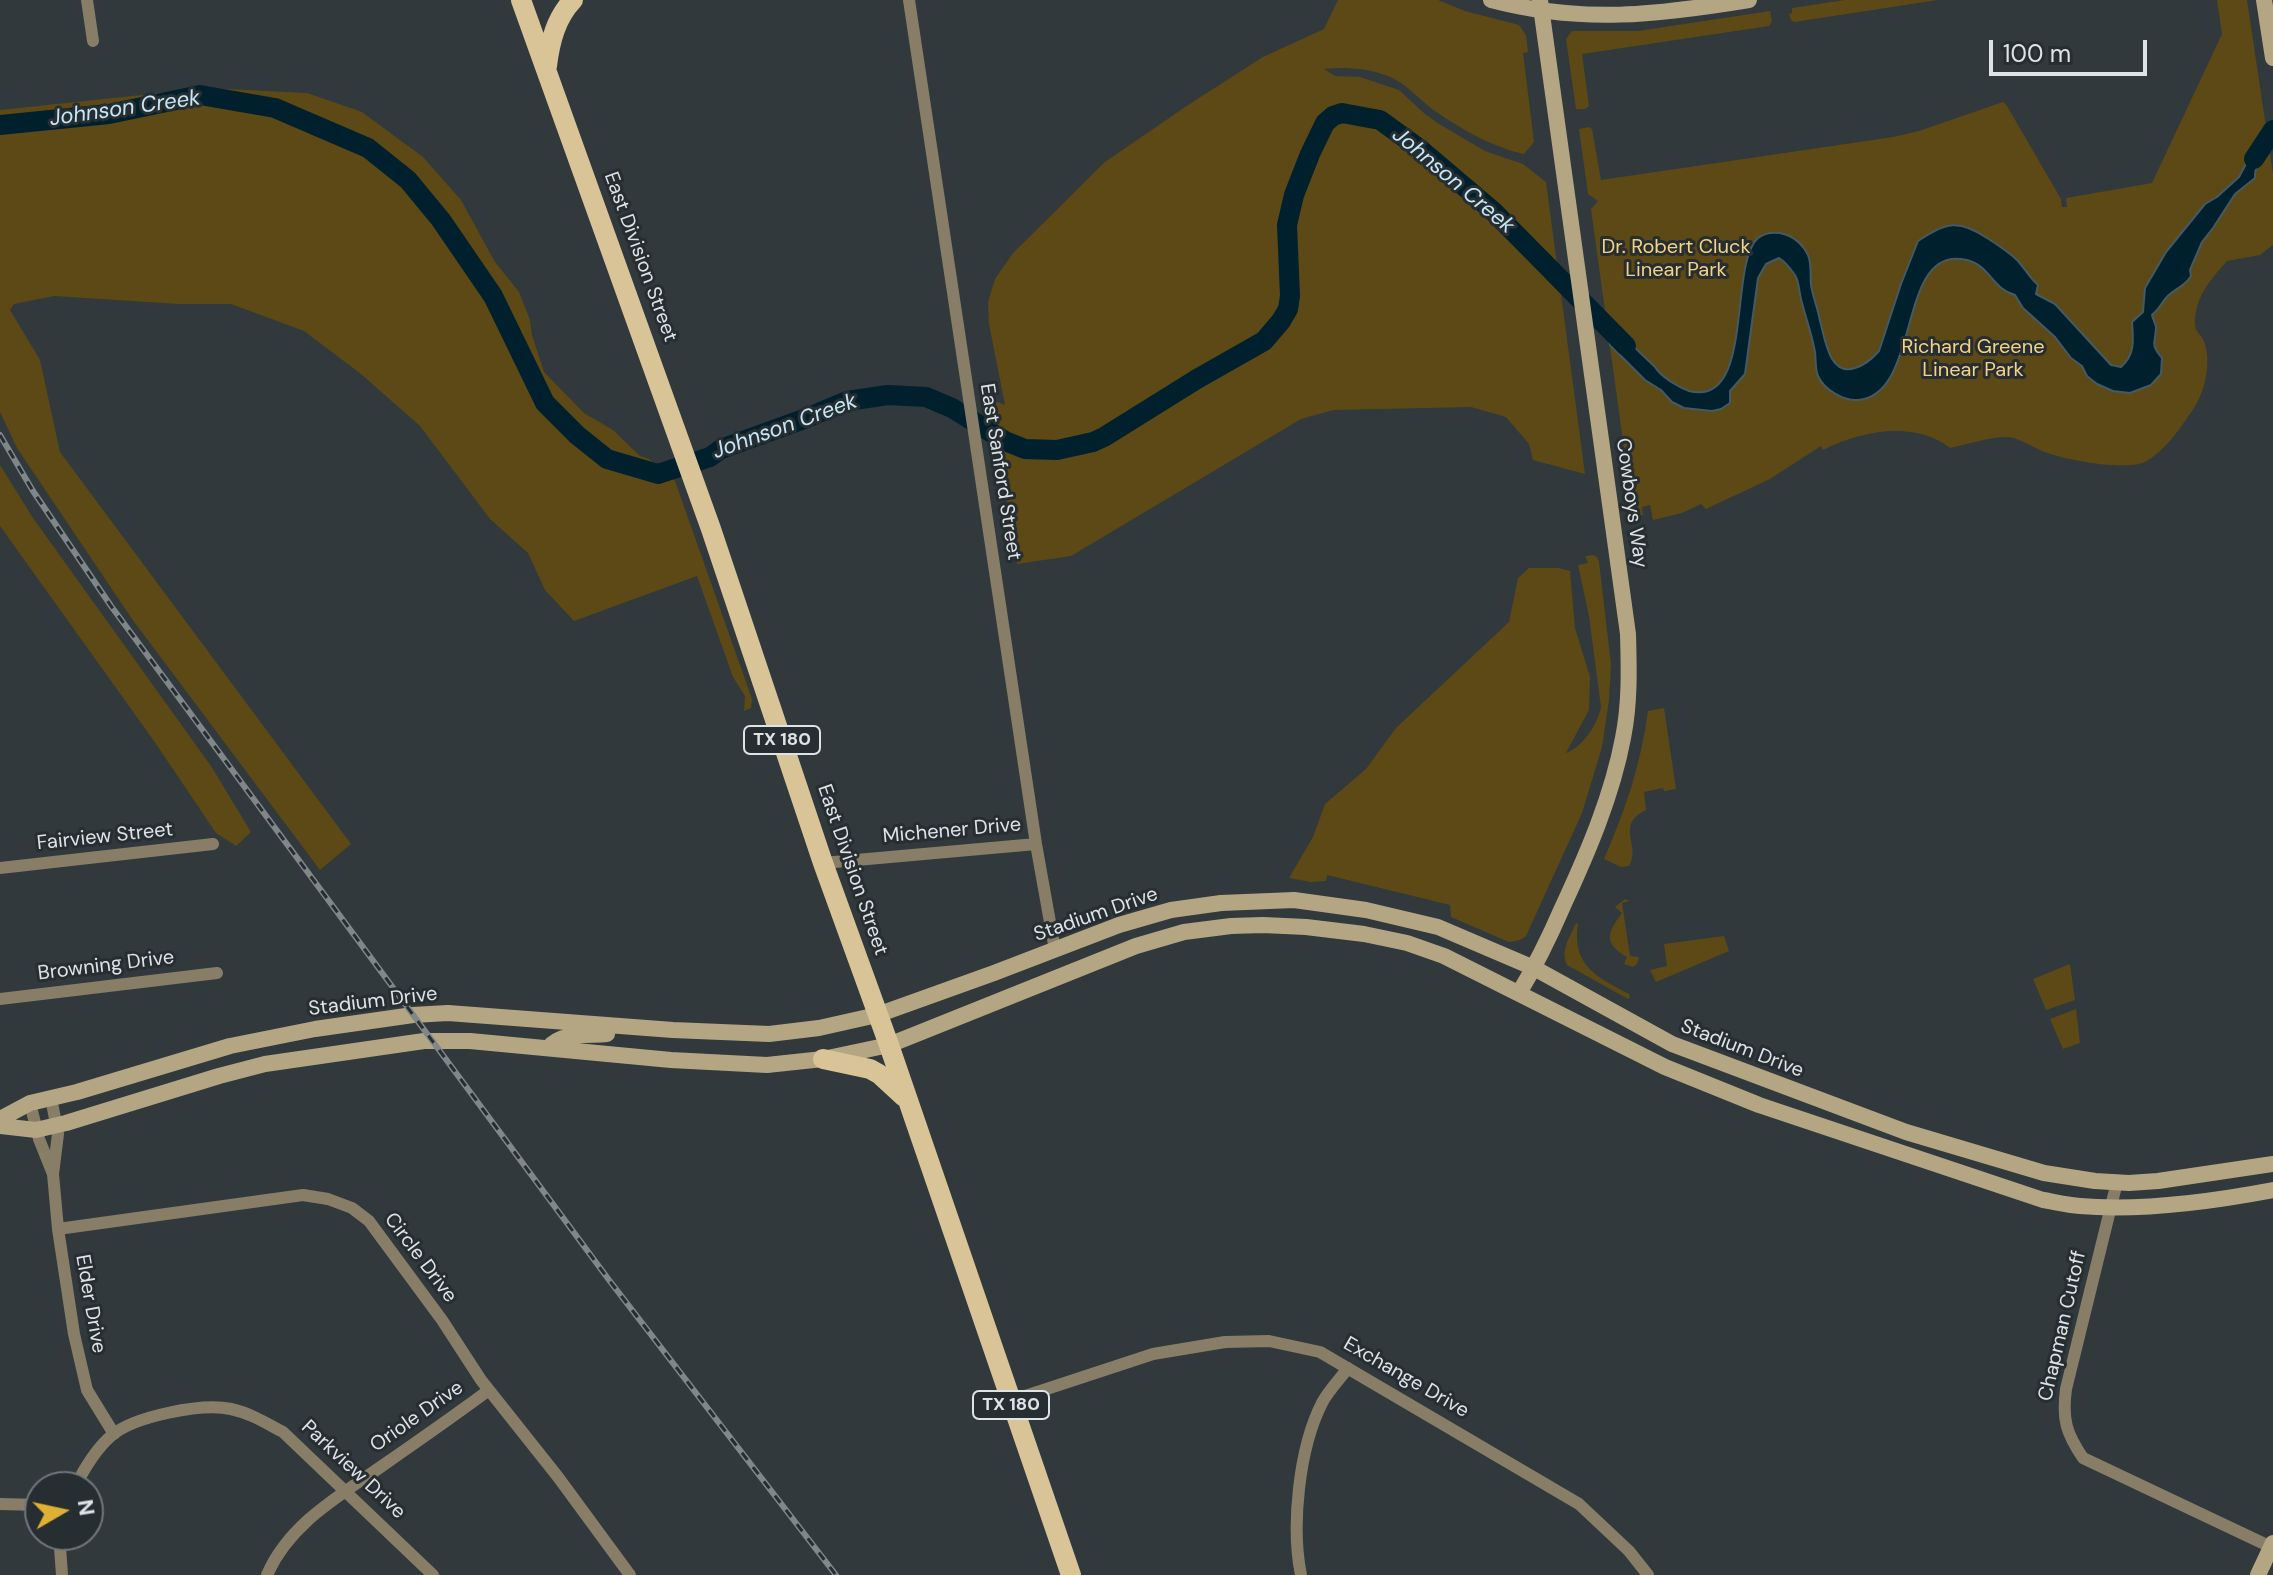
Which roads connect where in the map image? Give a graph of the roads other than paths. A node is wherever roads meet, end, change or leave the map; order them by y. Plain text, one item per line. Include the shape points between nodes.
1 (87, 0) edge
2 (521, 0) edge
3 (573, 0) edge
4 (909, 0) edge
5 (1491, 0) edge
6 (1749, 0) edge
7 (2264, 0) edge
8 (1541, 6) edge
9 (93, 41) dead end
10 (2273, 58) edge
11 (547, 70) junction
12 (213, 844) dead end
13 (1036, 844) junction
14 (823, 863) junction
15 (0, 868) edge
16 (1264, 901) junction
17 (1263, 925) junction
18 (1055, 950) junction
19 (1534, 968) junction
20 (217, 973) dead end
21 (1519, 993) junction
22 (0, 999) edge
23 (877, 1015) junction
24 (652, 1029) junction
25 (285, 1035) junction
26 (889, 1045) junction
27 (548, 1048) junction
28 (823, 1059) junction
29 (187, 1086) junction
30 (51, 1098) junction
31 (907, 1099) junction
32 (30, 1103) junction
33 (0, 1119) edge
34 (0, 1126) edge
35 (57, 1126) junction
36 (36, 1130) junction
37 (1906, 1132) junction
38 (1899, 1152) junction
39 (2273, 1164) edge
40 (53, 1174) junction
41 (2117, 1182) junction
42 (2273, 1190) edge
43 (2111, 1206) junction
44 (58, 1229) junction
45 (1348, 1368) junction
46 (489, 1390) junction
47 (1010, 1401) junction
48 (114, 1434) junction
49 (85, 1471) edge
50 (346, 1492) junction
51 (0, 1504) edge
52 (24, 1505) edge
53 (2272, 1546) edge
54 (60, 1551) edge
55 (62, 1575) edge
56 (267, 1575) edge
57 (433, 1575) edge
58 (630, 1575) edge
59 (1071, 1575) edge
60 (1301, 1575) edge
61 (1648, 1575) edge
62 (2258, 1575) edge

1 - 9 street
2 - 11 main road, East Division Street / TX 180
3 - 11 main road via 559,19
4 - 13 street, East Sanford Street
5 - 8 main road
6 - 8 main road via 1637,15 1596,16
7 - 10 main road
8 - 19 main road, Cowboys Way via 1630,678 1616,771 1585,858
11 - 14 main road, East Division Street / TX 180 via 711,529
12 - 15 street, Fairview Street
13 - 14 street, Michener Drive
13 - 18 street, East Sanford Street
14 - 23 main road, East Division Street / TX 180
16 - 17 main road
16 - 18 main road, Stadium Drive via 1171,910
16 - 19 main road, Stadium Drive via 1366,910 1438,927
17 - 21 main road via 1407,943
17 - 26 main road via 1184,932 1136,946
18 - 23 main road, Stadium Drive
19 - 21 main road, Cowboys Way
19 - 37 main road, Stadium Drive via 1672,1044
20 - 22 street, Browning Drive
21 - 38 main road via 1678,1072
23 - 24 main road, Stadium Drive via 769,1034
23 - 26 main road, East Division Street / TX 180
24 - 25 main road, Stadium Drive via 448,1013
24 - 27 main road via 570,1035
25 - 29 main road via 281,1048
25 - 30 main road, Stadium Drive
26 - 28 main road
26 - 31 main road, East Division Street / TX 180
27 - 28 main road via 767,1065
27 - 29 main road via 424,1041 265,1064
28 - 31 main road via 870,1069
29 - 35 main road
30 - 32 main road, Stadium Drive
30 - 35 street, Elder Drive
31 - 47 main road, East Division Street / TX 180
32 - 33 main road, Stadium Drive
32 - 36 street, Elder Drive
34 - 36 main road
35 - 36 main road
35 - 40 street, Elder Drive
36 - 40 street, Elder Drive
37 - 38 main road
37 - 41 main road, Stadium Drive via 2044,1173
38 - 43 main road via 2043,1200
39 - 41 main road, Stadium Drive
40 - 44 street, Elder Drive
41 - 43 street, Chapman Cutoff
42 - 43 main road
43 - 53 street, Chapman Cutoff via 2066,1389 2063,1411 2072,1442 2083,1458
44 - 46 street, Circle Drive via 303,1195 328,1199 369,1221
44 - 48 street, Elder Drive via 87,1390
45 - 47 street, Exchange Drive via 1320,1352 1269,1341 1225,1342 1153,1354
45 - 60 street via 1322,1401 1309,1438 1297,1516
45 - 61 street, Exchange Drive via 1579,1504
46 - 50 street, Oriole Drive
46 - 58 street, Circle Drive
47 - 59 main road, East Division Street / TX 180
48 - 49 street, Parkview Drive
48 - 50 street, Parkview Drive via 178,1411 235,1410 283,1432
50 - 56 street, Oriole Drive via 287,1540
50 - 57 street, Parkview Drive
51 - 52 street
53 - 62 main road
54 - 55 street

